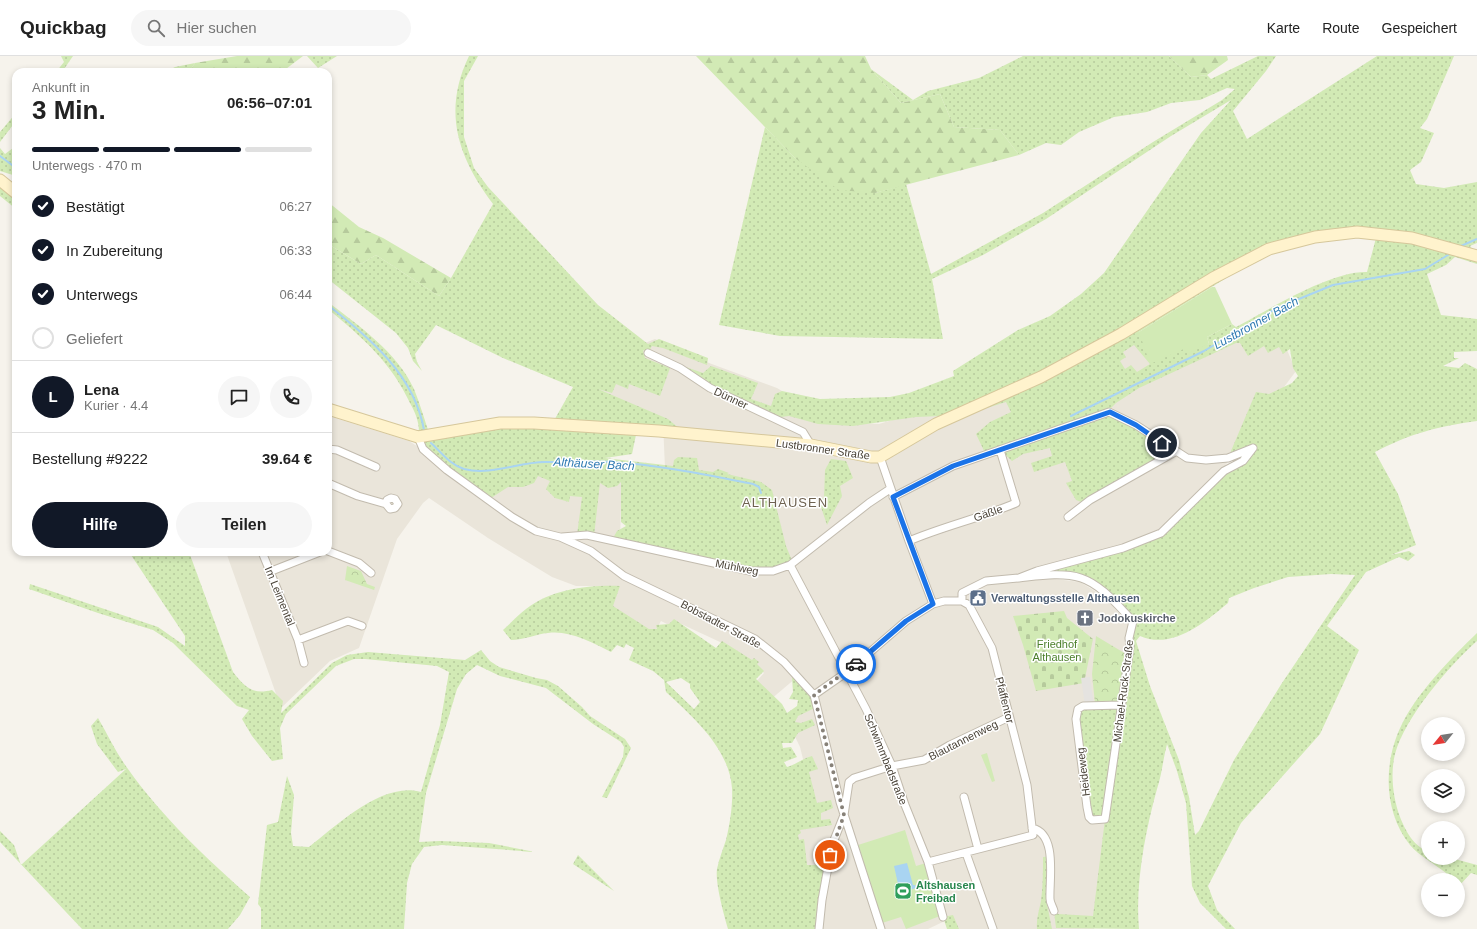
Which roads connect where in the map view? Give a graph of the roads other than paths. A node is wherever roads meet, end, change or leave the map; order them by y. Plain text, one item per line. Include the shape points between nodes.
1 (0, 180) edge
2 (12, 190) edge
3 (1477, 256) edge
4 (648, 353) dead end
5 (332, 410) edge
6 (418, 437) junction
7 (811, 446) junction
8 (332, 449) edge
9 (1000, 450) junction
10 (1175, 452) junction
11 (880, 457) junction
12 (376, 467) dead end
13 (332, 485) edge
14 (890, 489) junction
15 (893, 497) junction
16 (386, 504) dead end
17 (1068, 517) dead end
18 (560, 537) junction
19 (908, 541) junction
20 (332, 553) edge
21 (263, 556) edge
22 (310, 556) edge
23 (790, 565) junction
24 (269, 572) junction
25 (371, 573) dead end
26 (1019, 578) junction
27 (962, 601) junction
28 (933, 604) junction
29 (362, 626) dead end
30 (298, 640) junction
31 (304, 662) dead end
32 (847, 672) junction
33 (814, 695) junction
34 (1121, 705) junction
35 (1009, 717) junction
36 (892, 766) junction
37 (964, 797) dead end
38 (844, 815) junction
39 (1105, 819) joint
40 (1032, 832) junction
41 (978, 849) junction
42 (966, 853) junction
43 (928, 862) junction
44 (1054, 911) dead end
45 (943, 917) dead end
46 (819, 929) edge
47 (881, 929) edge
48 (992, 929) edge

1 - 2 street
3 - 11 street, Lustbronner Straße via 1412,238 1357,232 1315,237 1269,249 1213,278 1121,334 1041,377 936,424
4 - 7 street, Dünner via 680,368 710,388 802,432
5 - 6 street
6 - 7 street, Lustbronner Straße via 515,422 659,431
6 - 18 street, Bobstadter Straße via 424,449 458,480 536,531
7 - 11 street, Lustbronner Straße
8 - 12 street
9 - 10 street via 1110,412 1136,425
9 - 15 street via 953,466
9 - 19 street, Gäßle via 1016,502 986,515
10 - 17 street via 1090,500
10 - 26 street, Michael-Ruck-Straße via 1186,458 1206,460 1228,458 1253,448 1243,461 1224,471 1161,533 1123,548
11 - 14 street
13 - 16 street
14 - 15 street
14 - 23 street, Mühlweg
15 - 19 street
18 - 23 street, Mühlweg via 587,535 757,572 773,571
18 - 33 street, Bobstadter Straße via 591,551 624,576 718,620 754,640 784,662
19 - 28 street
20 - 25 street via 359,563
21 - 24 street, Im Leimental
22 - 24 street
23 - 32 street, Schwimmbadstraße
24 - 30 street, Im Leimental
26 - 27 street, Michael-Ruck-Straße via 986,581 962,592
26 - 34 street, Michael-Ruck-Straße via 1058,575 1081,578 1105,593 1133,622
27 - 28 street
27 - 35 street, Pfaffentor via 969,605 992,648
28 - 32 street via 906,621
29 - 30 street, Im Leimental via 348,621
30 - 31 street, Im Leimental
32 - 33 street
32 - 36 street, Schwimmbadstraße
33 - 38 street, Bobstadter Straße
34 - 39 street, Michael-Ruck-Straße
34 - 39 street, Heideweg via 1083,706 1078,709 1076,719 1089,817 1092,820
35 - 36 street, Blautannenweg via 950,744 924,760
35 - 40 street, Pfaffentor via 1027,785
36 - 38 street, Blautannenweg via 854,778 849,782
36 - 43 street, Schwimmbadstraße
37 - 41 street
38 - 46 street via 832,846
38 - 47 street, Bobstadter Straße
40 - 41 street
40 - 44 street via 1037,829 1045,840 1051,856 1050,900
41 - 42 street
42 - 43 street
42 - 48 street
43 - 45 street, Schwimmbadstraße

